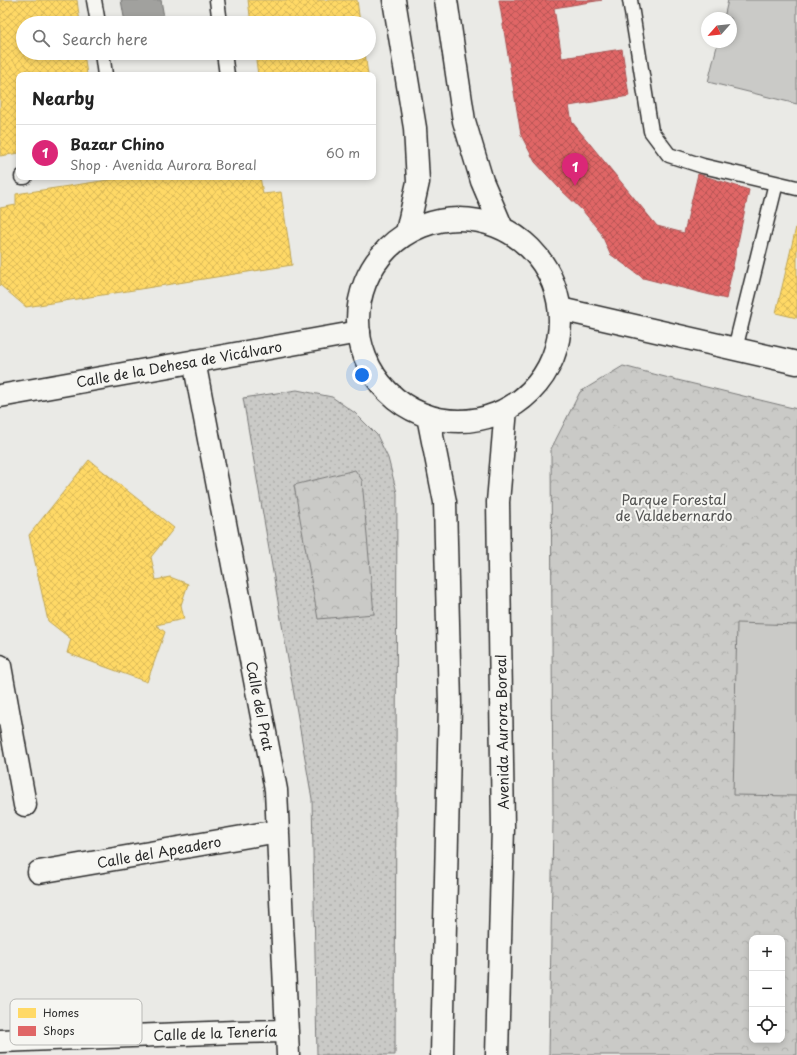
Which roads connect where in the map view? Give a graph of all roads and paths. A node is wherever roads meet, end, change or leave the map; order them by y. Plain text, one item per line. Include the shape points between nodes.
1 (94, 0) edge
2 (217, 0) edge
3 (394, 0) edge
4 (446, 0) edge
5 (630, 0) edge
6 (97, 16) edge
7 (219, 16) edge
8 (103, 60) edge
9 (225, 60) edge
10 (105, 72) edge
11 (227, 72) edge
12 (776, 183) junction
13 (797, 188) edge
14 (502, 228) junction
15 (407, 232) junction
16 (560, 309) junction
17 (359, 332) junction
18 (735, 349) junction
19 (194, 361) junction
20 (797, 363) edge
21 (0, 396) edge
22 (506, 409) junction
23 (428, 416) junction
24 (0, 666) edge
25 (26, 805) dead end
26 (278, 832) junction
27 (39, 872) dead end
28 (286, 1032) junction
29 (142, 1036) edge
30 (0, 1041) edge
31 (10, 1041) edge
32 (288, 1055) edge
33 (442, 1055) edge
34 (497, 1055) edge

1 - 6 lane
2 - 7 lane
3 - 15 main road via 415,128 418,182
4 - 14 main road via 464,121 482,181
5 - 12 lane via 651,131 669,155 703,166
8 - 10 lane
9 - 11 lane
12 - 13 lane
12 - 18 lane
14 - 15 main road via 478,220 454,219 430,223
14 - 16 main road via 524,242 541,261 554,284
15 - 17 main road via 389,247 374,265 363,286 358,308
16 - 18 main road
16 - 22 main road via 559,333 553,356 542,378 526,396
17 - 19 main road, Calle de la Dehesa de Vicálvaro
17 - 23 main road via 364,354 374,374 389,392 407,406
18 - 20 main road
19 - 21 main road, Calle de la Dehesa de Vicálvaro
19 - 26 main road, Calle del Prat via 276,790
22 - 23 main road via 481,419 454,421
22 - 34 main road, Avenida Aurora Boreal via 498,502 503,827
23 - 33 main road via 445,502 450,704
24 - 25 main road
26 - 27 main road, Calle del Apeadero
26 - 28 main road, Calle del Prat
28 - 29 main road, Calle de la Tenería
28 - 32 main road, Calle del Prat
30 - 31 main road, Calle de la Tenería

